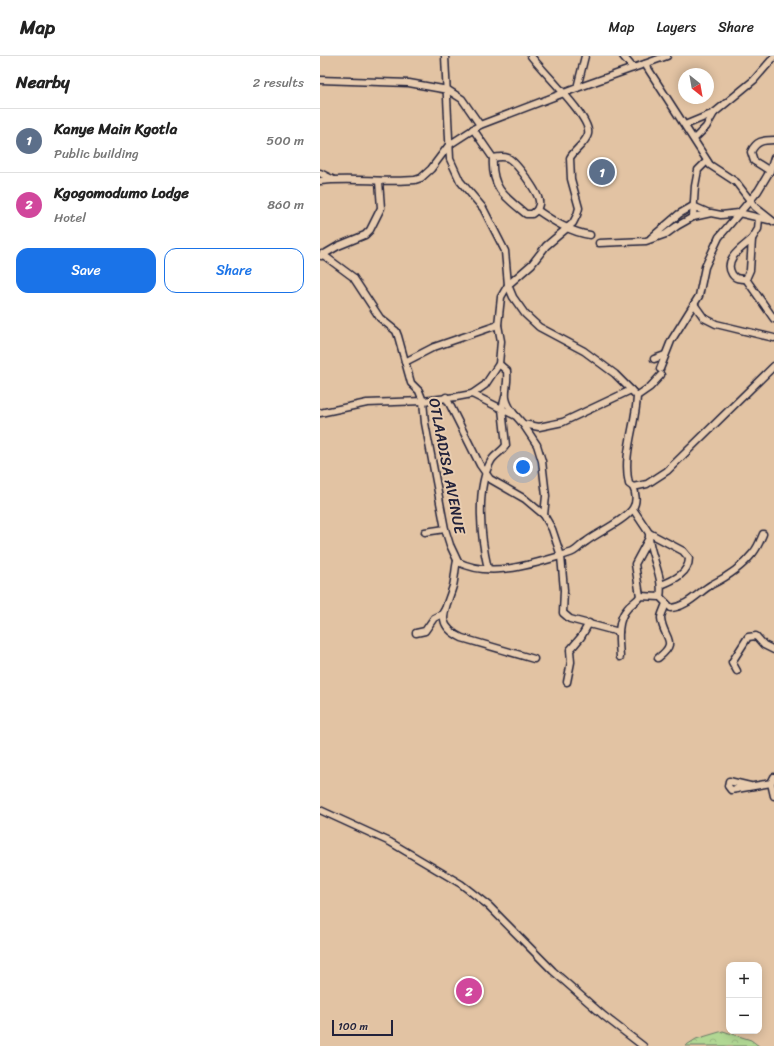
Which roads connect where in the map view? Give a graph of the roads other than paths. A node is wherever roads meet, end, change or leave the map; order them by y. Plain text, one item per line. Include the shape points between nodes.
1 (445, 56) edge
2 (531, 56) edge
3 (585, 56) edge
4 (623, 56) edge
5 (667, 56) edge
6 (774, 57) edge
7 (645, 64) junction
8 (633, 68) junction
9 (321, 81) edge
10 (577, 88) junction
11 (448, 90) junction
12 (564, 93) junction
13 (714, 114) junction
14 (685, 124) junction
15 (480, 125) junction
16 (473, 130) junction
17 (694, 139) junction
18 (774, 140) edge
19 (449, 145) junction
20 (493, 158) junction
21 (774, 158) edge
22 (707, 161) junction
23 (770, 172) junction
24 (320, 173) edge
25 (332, 179) junction
26 (320, 181) edge
27 (379, 181) junction
28 (750, 201) junction
29 (693, 206) junction
30 (537, 210) junction
31 (711, 213) junction
32 (739, 213) junction
33 (693, 217) junction
34 (759, 218) junction
35 (673, 220) junction
36 (771, 221) edge
37 (678, 226) junction
38 (566, 227) junction
39 (758, 229) junction
40 (590, 235) dead end
41 (752, 239) junction
42 (649, 240) junction
43 (599, 243) dead end
44 (321, 256) edge
45 (746, 278) junction
46 (508, 285) junction
47 (694, 304) junction
48 (774, 320) edge
49 (498, 325) junction
50 (774, 338) edge
51 (665, 355) junction
52 (654, 359) dead end
53 (405, 362) junction
54 (499, 364) junction
55 (774, 366) edge
56 (631, 390) junction
57 (472, 394) junction
58 (637, 396) junction
59 (446, 397) junction
60 (506, 397) junction
61 (423, 401) junction
62 (502, 409) junction
63 (320, 413) edge
64 (516, 416) junction
65 (523, 424) junction
66 (539, 427) junction
67 (533, 438) junction
68 (486, 475) junction
69 (633, 487) junction
70 (633, 509) junction
71 (544, 515) junction
72 (444, 529) junction
73 (425, 532) dead end
74 (763, 534) dead end
75 (649, 535) junction
76 (561, 556) junction
77 (457, 561) junction
78 (488, 569) junction
79 (661, 585) junction
80 (640, 596) junction
81 (660, 597) junction
82 (666, 603) junction
83 (445, 610) junction
84 (589, 623) junction
85 (619, 632) junction
86 (416, 633) dead end
87 (774, 650) edge
88 (620, 658) dead end
89 (658, 658) dead end
90 (534, 659) dead end
91 (737, 671) dead end
92 (567, 682) dead end
93 (774, 777) edge
94 (770, 783) junction
95 (750, 786) dead end
96 (774, 796) edge
97 (320, 810) edge
98 (643, 1046) edge

1 - 11 street
2 - 12 street
3 - 10 street
4 - 8 street
5 - 7 street
6 - 13 street via 754,80
7 - 8 street
7 - 14 street
8 - 10 street
9 - 11 street via 409,82
10 - 12 street
11 - 15 street via 462,99
11 - 19 street
12 - 15 street
12 - 38 street via 589,131 588,136 570,158 571,179 579,208 573,223
13 - 14 street
13 - 17 street
14 - 17 street
15 - 16 street
16 - 19 street
16 - 20 street
17 - 22 street
18 - 23 street via 758,142 751,152 754,161
19 - 27 street via 421,178
19 - 46 street via 452,164 460,181 483,208 505,251
20 - 30 street via 505,157 515,164 537,195
20 - 30 street via 494,178 500,192 526,214 532,214
21 - 23 street
22 - 28 street via 736,182
22 - 29 street via 698,170
23 - 28 street
24 - 25 street
25 - 26 street
25 - 27 street
27 - 44 street via 382,204 370,230 365,235
28 - 32 street
28 - 36 street
29 - 31 street
29 - 33 street
29 - 35 street
30 - 38 street
31 - 32 street
31 - 33 street
32 - 34 street
32 - 47 street via 719,237 712,251 705,267 699,296
33 - 37 street
34 - 36 street
34 - 39 street
35 - 37 street
35 - 42 street
36 - 39 street
37 - 42 street
38 - 40 street
38 - 46 street via 532,264
39 - 41 street
41 - 45 street via 750,270
41 - 45 street via 729,262 734,277
42 - 43 street
44 - 53 street, OTLAADISA AVENUE via 353,277 380,318 396,331
45 - 48 street
46 - 49 street via 500,300
46 - 56 street via 532,322 584,351 615,374
47 - 50 street via 704,318 716,324
47 - 51 street via 674,335
49 - 53 street via 434,348
49 - 54 street
51 - 52 street
51 - 58 street via 661,372 650,387
53 - 61 street, OTLAADISA AVENUE via 412,384 419,391
54 - 57 street via 485,385
54 - 60 street via 507,371
55 - 69 street via 666,471 647,484
56 - 58 street
56 - 66 street via 562,422
57 - 59 street
57 - 62 street
58 - 69 street via 626,462 628,484
59 - 61 street
59 - 68 street
60 - 62 street
60 - 64 street
61 - 63 street via 367,403
61 - 72 street, OTLAADISA AVENUE
62 - 64 street
62 - 68 street via 506,445 490,462
64 - 65 street
65 - 66 street
65 - 67 street
66 - 67 street
67 - 71 street via 541,453 544,474
68 - 71 street via 501,487 525,499
68 - 78 street via 482,489 481,519
69 - 70 street via 636,496
70 - 75 street
70 - 76 street via 586,541 576,551
71 - 76 street via 552,529
72 - 73 street
72 - 77 street, OTLAADISA AVENUE
74 - 82 street via 754,553 719,582 679,606 671,608
75 - 79 street
75 - 79 street via 683,551 689,558 682,574
75 - 80 street via 635,564
76 - 78 street via 523,566
76 - 84 street via 563,613 566,617
77 - 78 street via 476,568
77 - 83 street
79 - 81 street
80 - 81 street
80 - 85 street via 626,609
81 - 82 street
82 - 89 street via 661,618 669,644 668,649
83 - 86 street via 434,618 425,631
83 - 90 street via 444,622 452,633
84 - 85 street
84 - 92 street via 570,650
85 - 88 street
87 - 91 street via 764,645 756,636 748,637 732,662
93 - 94 street
94 - 95 street
94 - 96 street
97 - 98 street via 390,842 460,884 489,906 553,971

